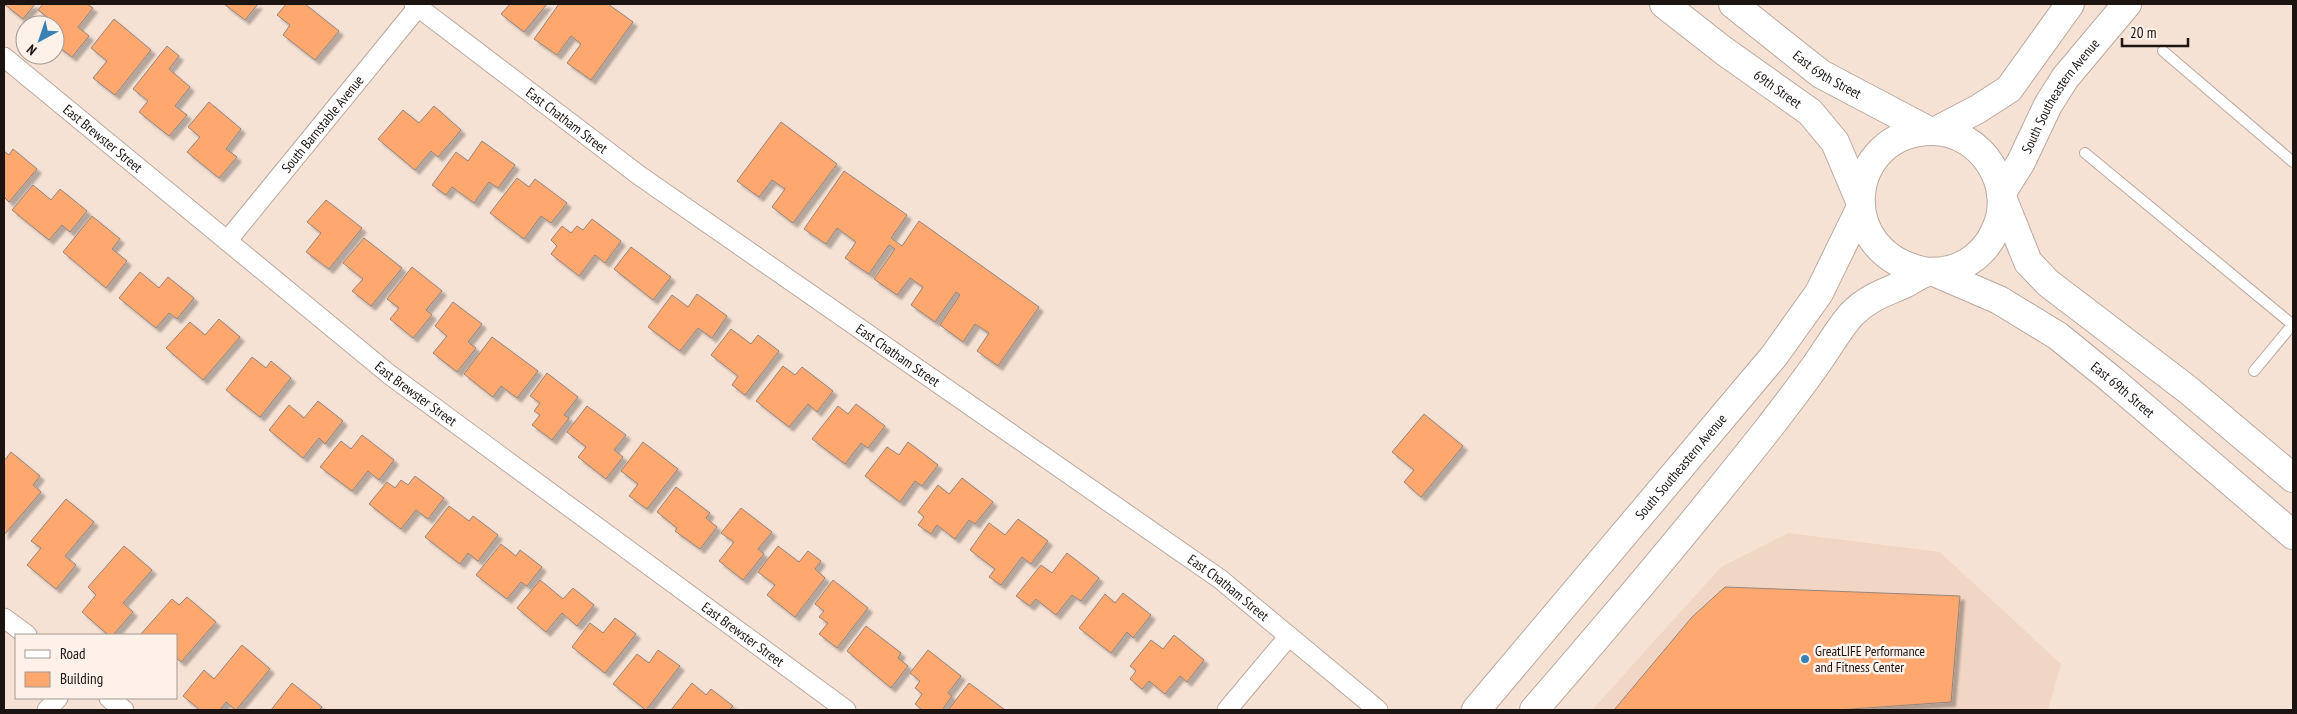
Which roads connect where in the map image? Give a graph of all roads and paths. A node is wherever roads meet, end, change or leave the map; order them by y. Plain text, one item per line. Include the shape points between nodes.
1 (1664, 4) edge
2 (1733, 4) edge
3 (2070, 4) edge
4 (2127, 4) edge
5 (416, 5) edge
6 (2163, 51) dead end
7 (4, 57) edge
8 (1933, 131) junction
9 (2085, 153) dead end
10 (2293, 162) edge
11 (2002, 196) junction
12 (1861, 204) junction
13 (227, 241) junction
14 (1931, 272) junction
15 (2293, 325) edge
16 (2254, 371) dead end
17 (2293, 478) edge
18 (2293, 535) edge
19 (4, 618) edge
20 (26, 634) edge
21 (1289, 636) junction
22 (57, 699) edge
23 (110, 699) edge
24 (47, 710) edge
25 (124, 710) edge
26 (846, 710) edge
27 (1227, 710) edge
28 (1378, 710) edge
29 (1476, 710) edge
30 (1534, 710) edge

1 - 12 main road, 69th Street via 1810,112 1835,142
2 - 8 main road, East 69th Street via 1821,74
3 - 8 main road via 2009,89 1978,109
4 - 11 main road, South Southeastern Avenue via 2065,78
5 - 13 street, South Barnstable Avenue
5 - 21 street, East Chatham Street via 640,176 1184,552
6 - 10 lane
7 - 13 street, East Brewster Street
8 - 11 main road via 1953,134 1982,152 1992,165
8 - 12 main road via 1899,138 1881,152 1867,171
9 - 15 lane
11 - 14 main road via 1996,230 1976,257 1961,266
11 - 17 main road via 2028,262 2048,284 2187,389
12 - 14 main road via 1864,224 1882,252 1911,269
12 - 29 main road, South Southeastern Avenue via 1819,293 1774,356
13 - 26 street, East Brewster Street via 390,375
14 - 18 main road, East 69th Street via 1999,300 2058,336
14 - 30 main road via 1872,297 1851,316 1768,429
15 - 16 lane
19 - 20 street
21 - 27 street
21 - 28 street, East Chatham Street
22 - 24 street
23 - 25 street

